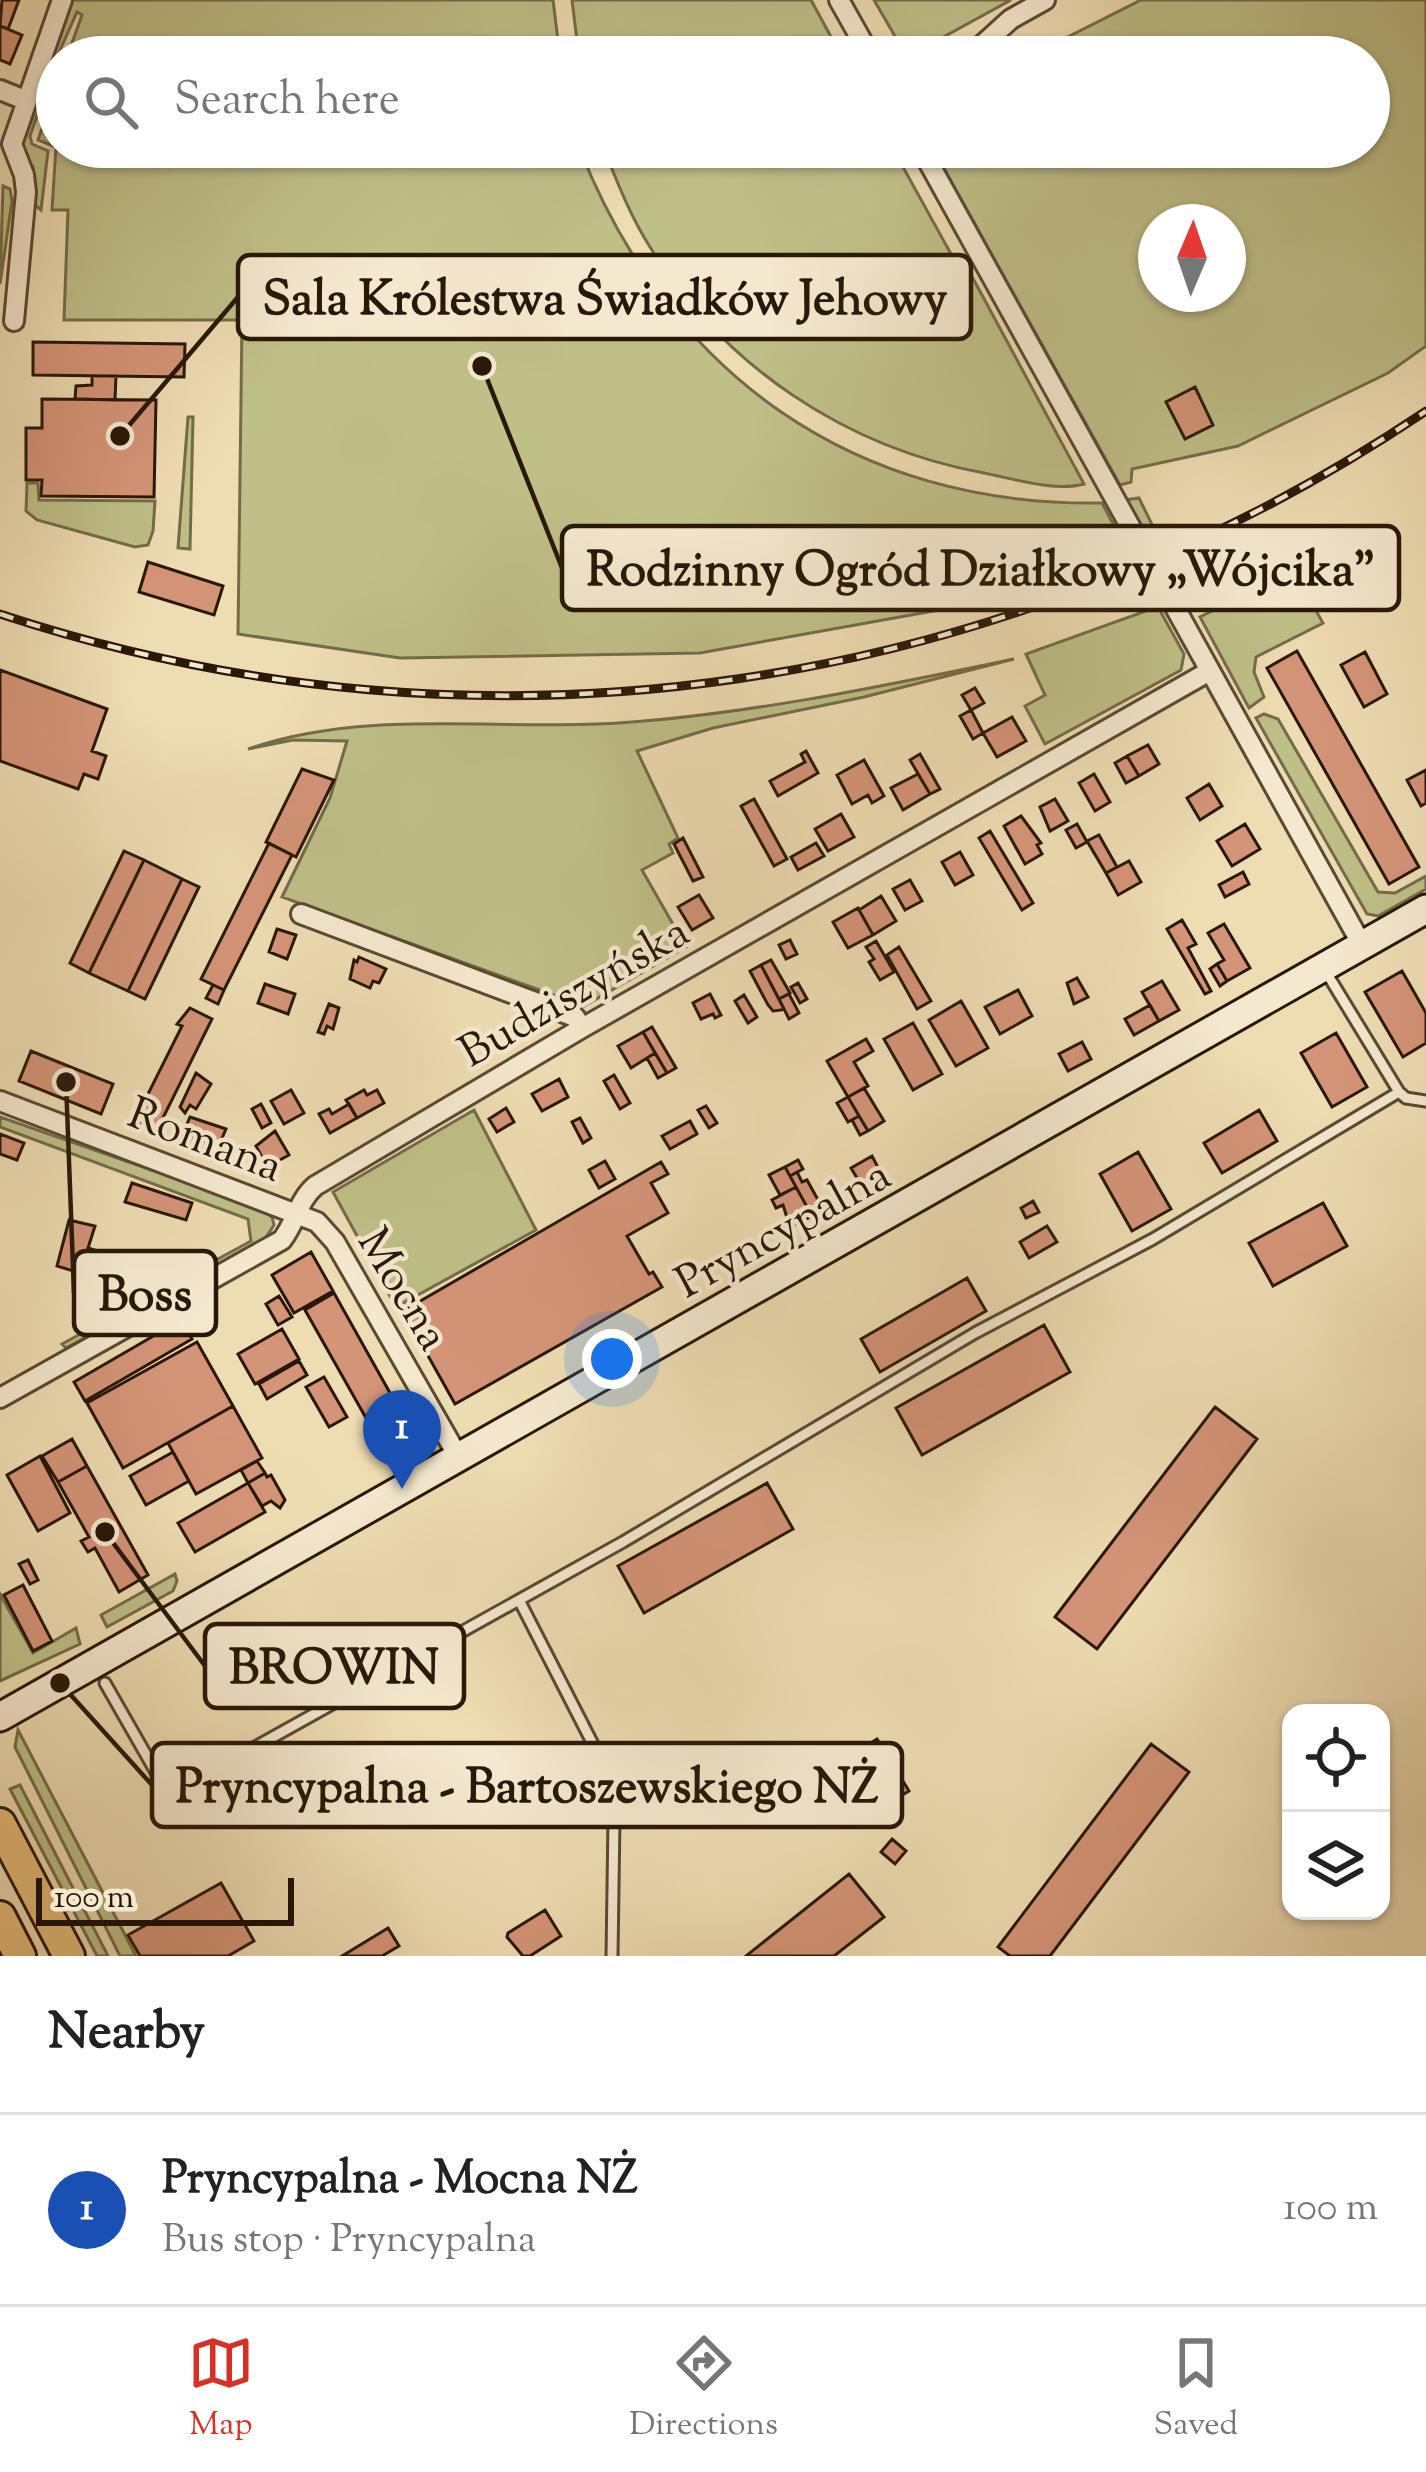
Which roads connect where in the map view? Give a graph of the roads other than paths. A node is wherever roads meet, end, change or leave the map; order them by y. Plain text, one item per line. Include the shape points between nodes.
1 (62, 0) edge
2 (839, 0) edge
3 (1045, 0) edge
4 (49, 36) edge
5 (859, 36) edge
6 (992, 36) edge
7 (36, 70) edge
8 (0, 90) edge
9 (25, 100) junction
10 (932, 168) edge
11 (14, 321) dead end
12 (1208, 672) junction
13 (1426, 909) edge
14 (301, 914) dead end
15 (1362, 946) junction
16 (1324, 967) junction
17 (582, 1028) junction
18 (1399, 1093) junction
19 (0, 1101) edge
20 (1426, 1101) edge
21 (297, 1214) junction
22 (317, 1222) joint
23 (0, 1398) edge
24 (459, 1457) junction
25 (519, 1600) junction
26 (114, 1650) junction
27 (105, 1683) dead end
28 (0, 1696) edge
29 (0, 1717) edge
30 (0, 1824) edge
31 (0, 1917) edge
32 (20, 1956) edge
33 (69, 1956) edge
34 (611, 1956) edge

1 - 4 street
2 - 5 street
3 - 6 street
7 - 9 street
8 - 9 street
9 - 11 street via 12,144 26,192
10 - 12 street
12 - 15 street
12 - 17 street, Budziszyńska
13 - 15 street, Pryncypalna
14 - 17 street via 575,1017
15 - 16 street, Pryncypalna
16 - 18 lane
16 - 24 street, Pryncypalna
17 - 21 street, Budziszyńska via 315,1186
18 - 20 lane
18 - 25 lane
19 - 21 street, Romana
21 - 22 street, Romana
21 - 23 street, Budziszyńska via 282,1240
22 - 24 street, Mocna
24 - 26 street, Pryncypalna
25 - 27 lane via 169,1795
25 - 34 lane via 598,1756 614,1819
26 - 28 street, Pryncypalna
26 - 29 street, Pryncypalna
30 - 33 main road
31 - 32 main road

